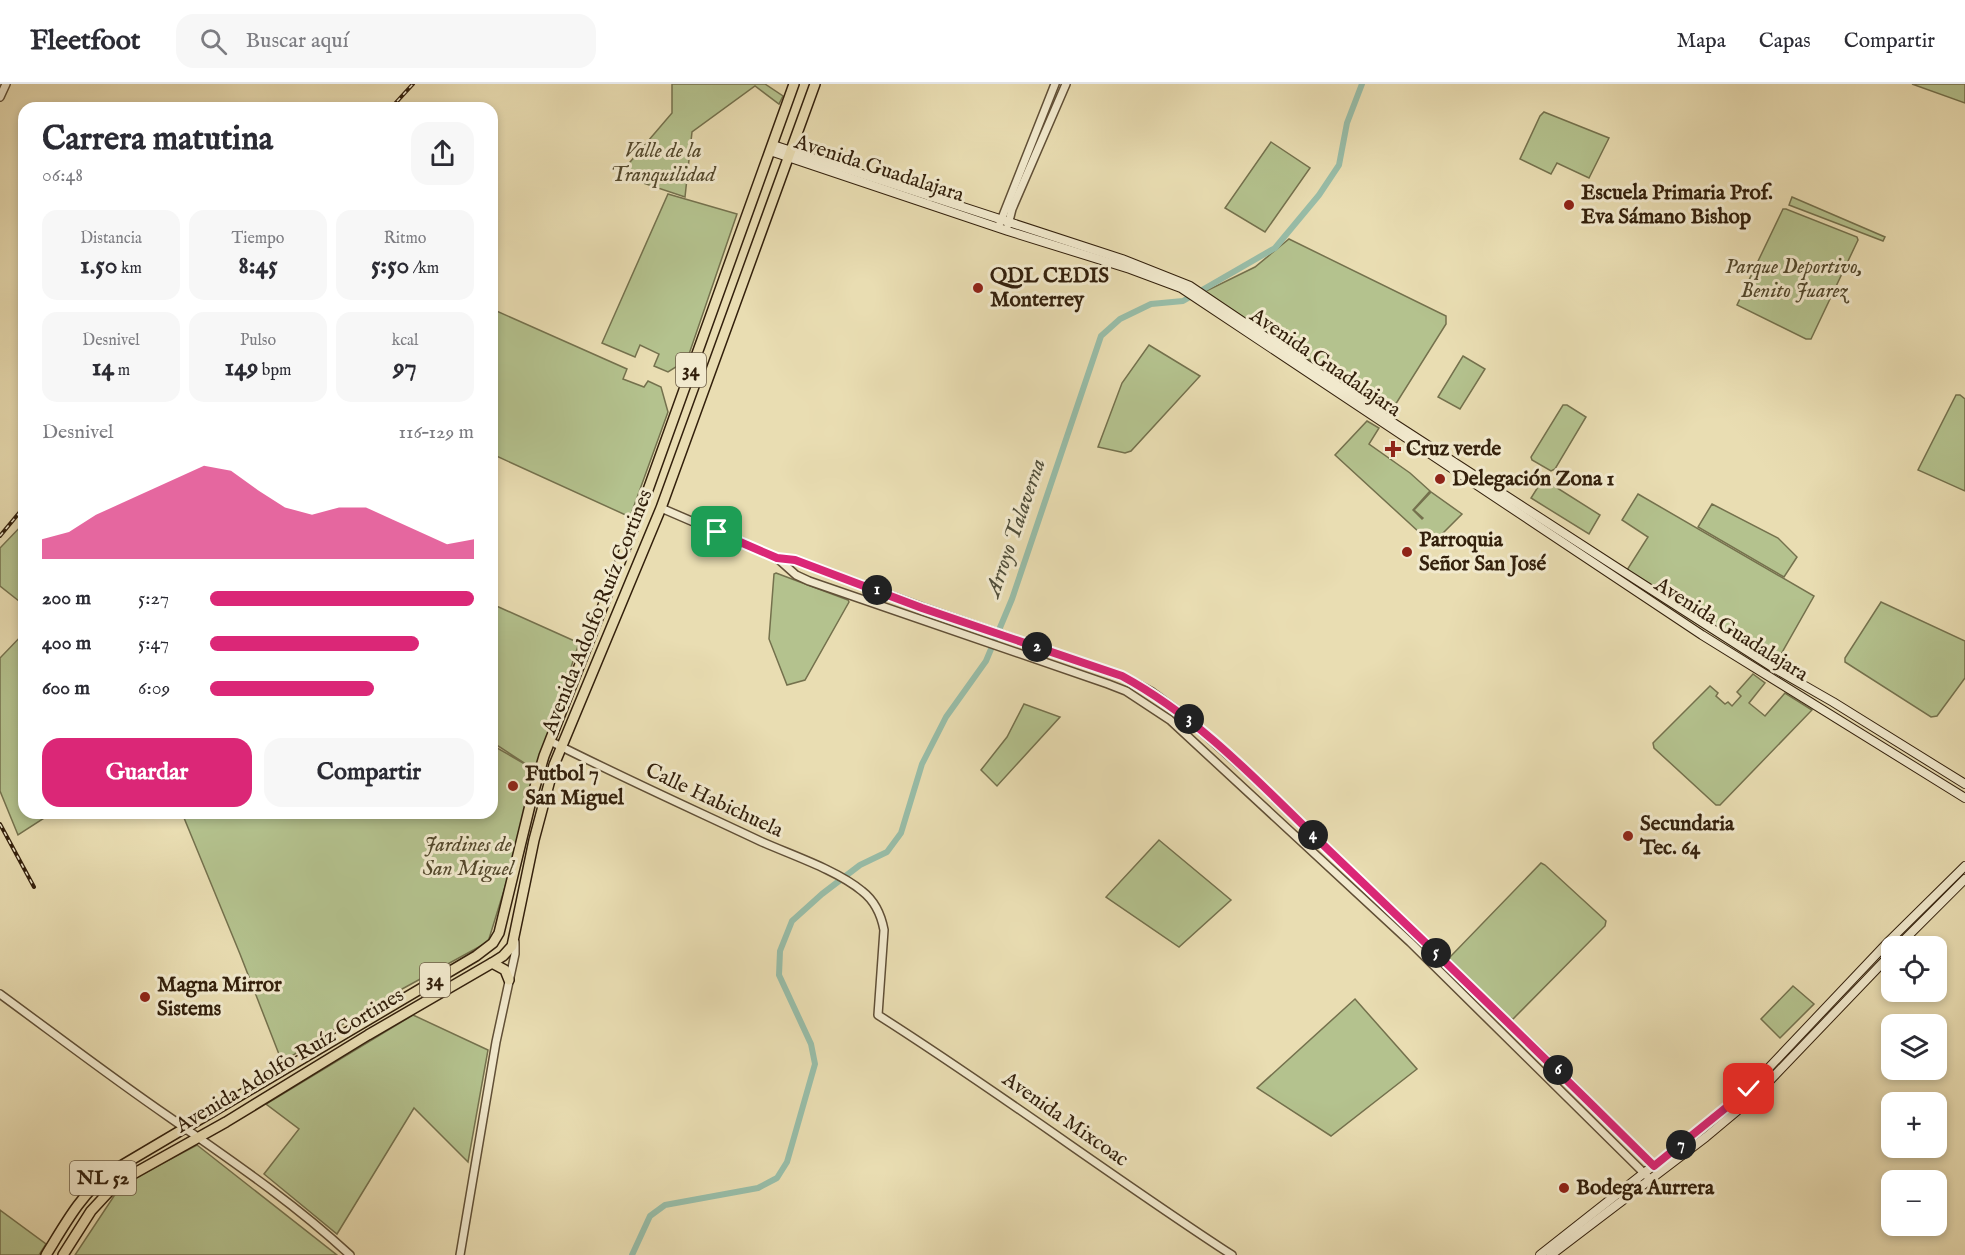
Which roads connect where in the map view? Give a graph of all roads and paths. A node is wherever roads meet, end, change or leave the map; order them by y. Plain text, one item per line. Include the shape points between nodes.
1 (6, 84) edge
2 (794, 84) edge
3 (815, 84) edge
4 (1055, 84) edge
5 (1066, 84) edge
6 (0, 97) edge
7 (772, 148) junction
8 (789, 154) junction
9 (1004, 226) junction
10 (1434, 452) junction
11 (661, 508) junction
12 (777, 558) junction
13 (814, 568) junction
14 (809, 581) junction
15 (922, 608) junction
16 (917, 619) junction
17 (550, 741) junction
18 (562, 747) junction
19 (1965, 784) edge
20 (1965, 798) edge
21 (1965, 866) edge
22 (1965, 879) edge
23 (1908, 936) edge
24 (515, 938) junction
25 (508, 952) junction
26 (492, 963) junction
27 (1881, 964) edge
28 (511, 975) junction
29 (0, 994) edge
30 (878, 1015) joint
31 (185, 1128) junction
32 (199, 1137) junction
33 (1656, 1169) junction
34 (1648, 1176) junction
35 (46, 1255) edge
36 (63, 1255) edge
37 (350, 1255) edge
38 (460, 1255) edge
39 (1232, 1255) edge
40 (1540, 1255) edge
41 (1551, 1255) edge

1 - 6 street
2 - 7 main road, Avenida Adolfo Ruíz Cortines / 34
3 - 8 main road, Avenida Adolfo Ruíz Cortines / 34
4 - 9 street
5 - 9 street
7 - 8 main road, Avenida Guadalajara
7 - 17 main road, Avenida Adolfo Ruíz Cortines / 34 via 644,501
8 - 9 main road, Avenida Guadalajara
8 - 11 main road, Avenida Adolfo Ruíz Cortines / 34
9 - 10 main road, Avenida Guadalajara via 1181,288
9 - 10 main road, Avenida Guadalajara via 1146,268 1190,286
10 - 19 main road, Avenida Guadalajara via 1762,661
10 - 20 main road, Avenida Guadalajara via 1702,635
11 - 12 street
11 - 18 main road, Avenida Adolfo Ruíz Cortines / 34
12 - 13 street
12 - 14 street
13 - 14 street
13 - 15 street
14 - 16 street
15 - 16 street
15 - 33 street via 1122,676 1182,714 1391,908
16 - 34 street via 1126,692 1170,720 1410,942
17 - 18 street, Calle Habichuela
17 - 31 main road, Avenida Adolfo Ruíz Cortines / 34 via 493,944
18 - 24 main road, Avenida Adolfo Ruíz Cortines / 34 via 534,840
18 - 30 street, Calle Habichuela via 863,891 873,901 884,930
21 - 33 main road via 1743,1095
22 - 23 main road
24 - 25 main road, Avenida Adolfo Ruíz Cortines / 34
24 - 28 street
25 - 26 main road, Avenida Adolfo Ruíz Cortines / 34
25 - 28 street
26 - 28 main road
26 - 32 main road, Avenida Adolfo Ruíz Cortines / 34
27 - 33 main road via 1755,1096
28 - 38 street
29 - 31 street
30 - 39 street, Avenida Mixcoac
31 - 32 street
31 - 35 main road, Avenida Adolfo Ruíz Cortines / NL 52 via 97,1182
32 - 36 main road, Avenida Adolfo Ruíz Cortines / NL 52 via 117,1183 91,1211
32 - 37 street via 272,1188
33 - 34 main road
34 - 40 main road
34 - 41 main road

